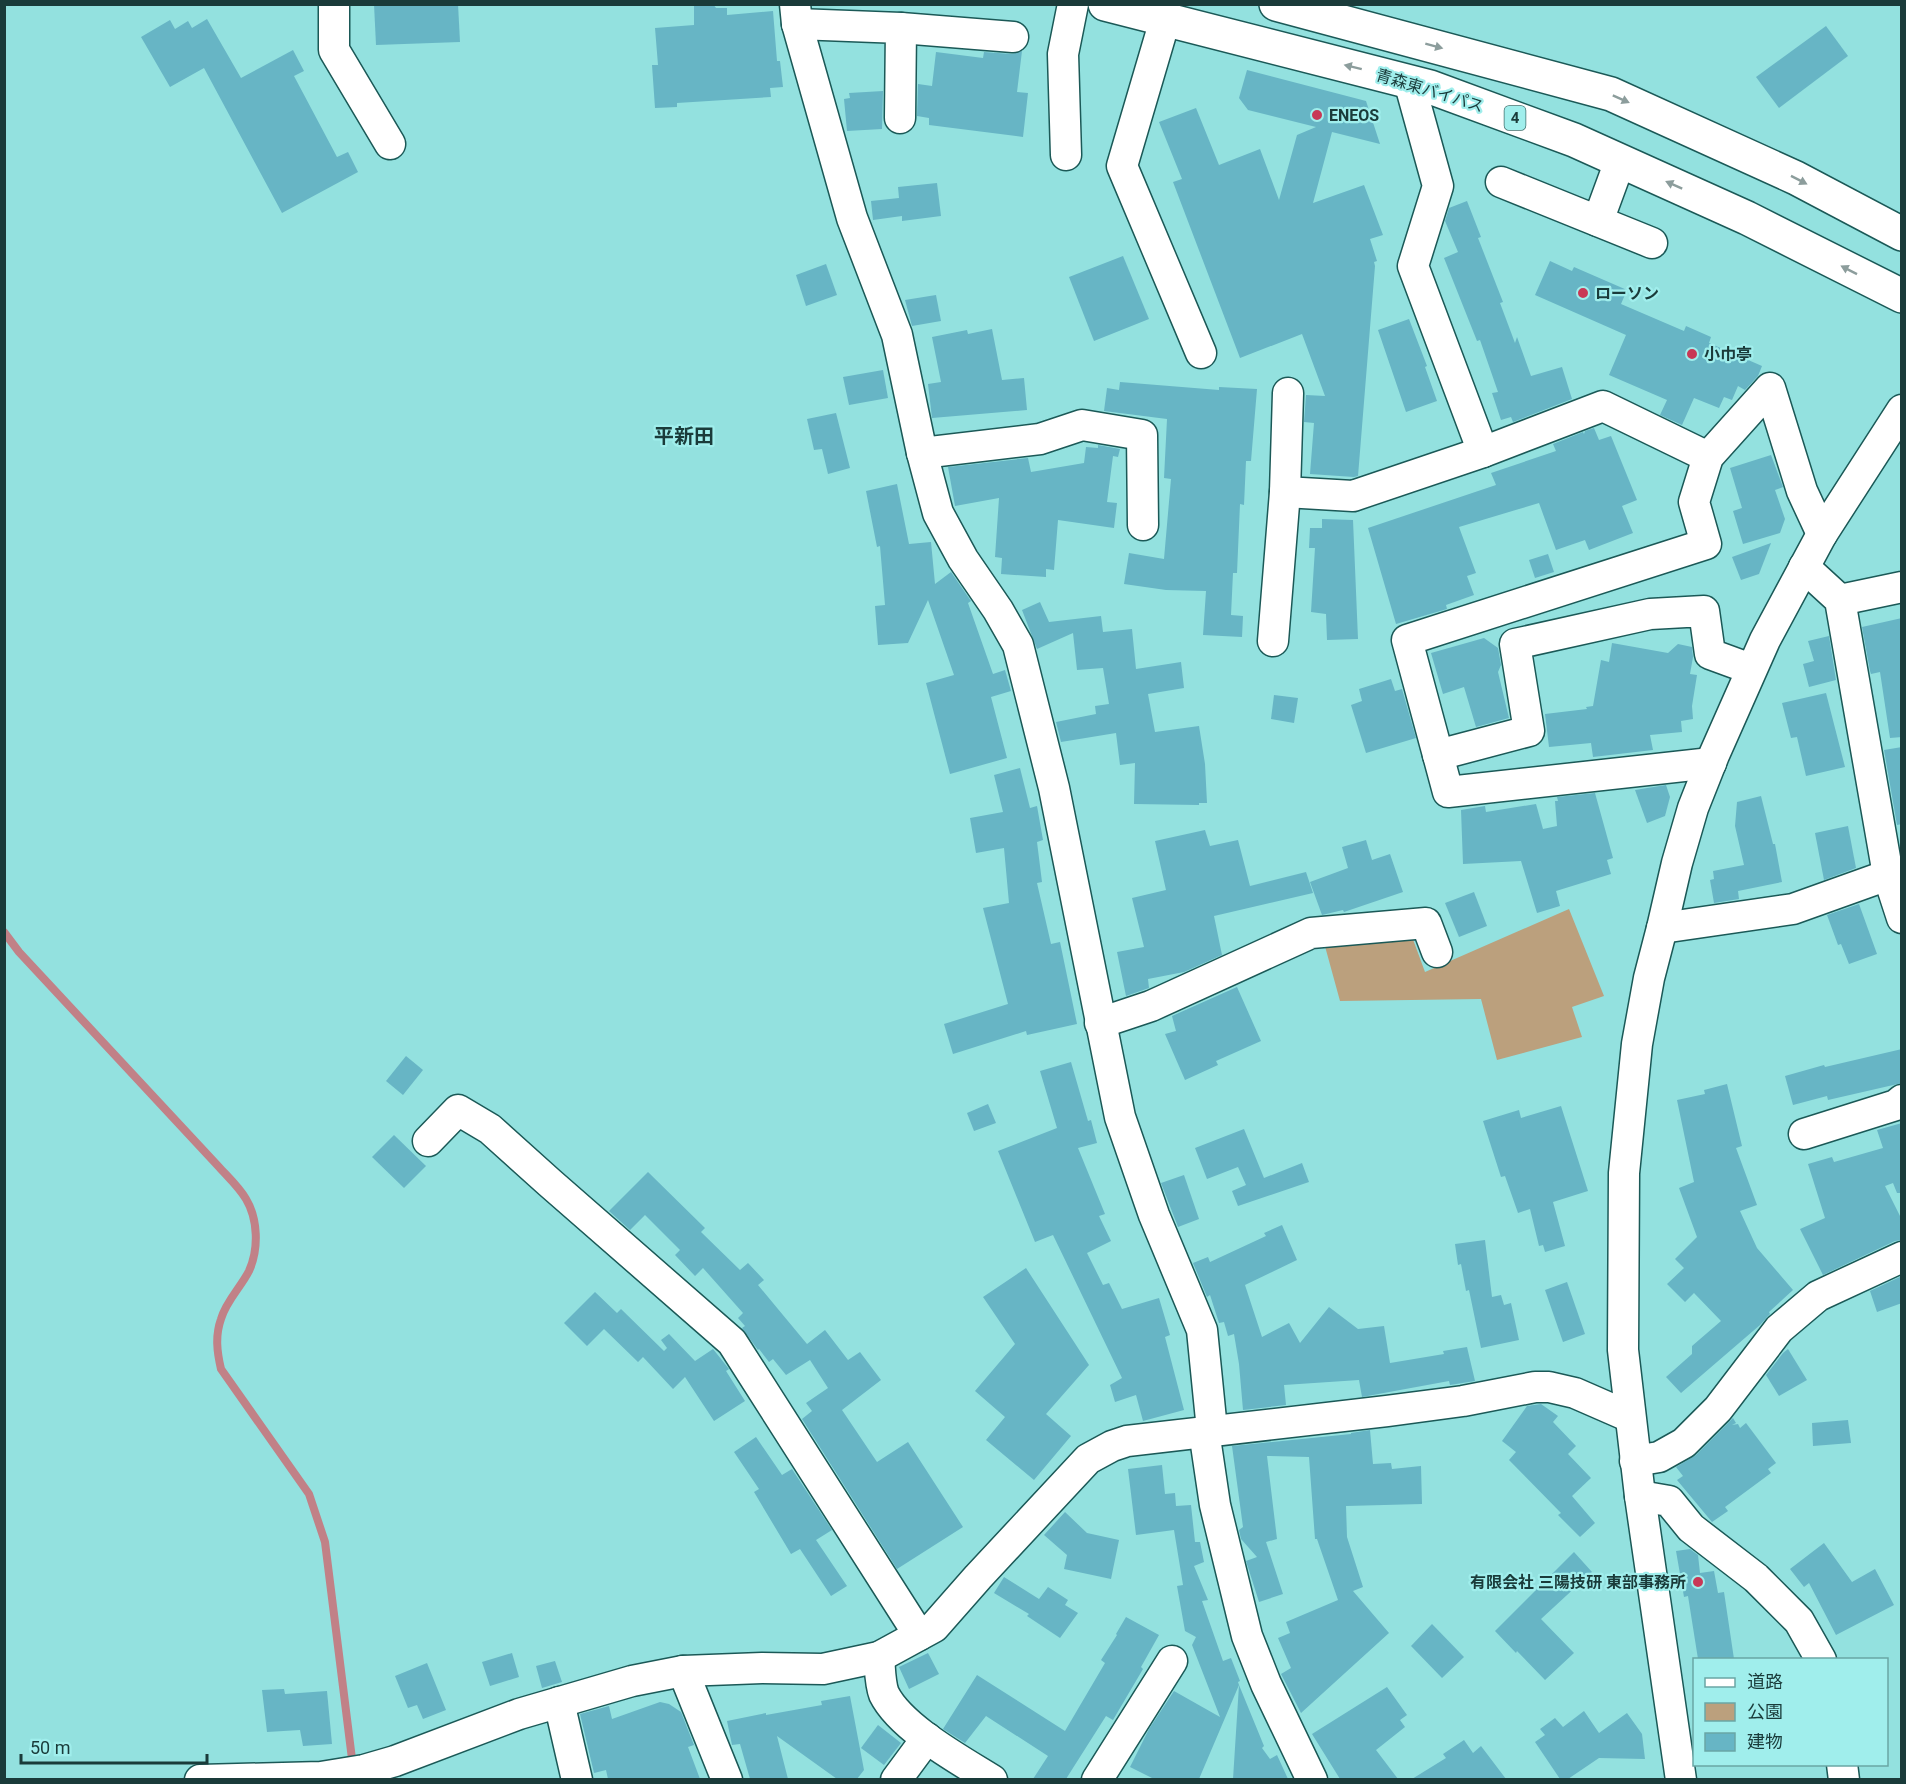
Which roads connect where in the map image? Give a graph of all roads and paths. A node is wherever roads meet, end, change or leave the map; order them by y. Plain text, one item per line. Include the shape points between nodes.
1 (334, 4) edge
2 (1073, 4) edge
3 (1105, 4) edge
4 (1276, 4) edge
5 (796, 14) edge
6 (1165, 20) junction
7 (901, 28) junction
8 (1013, 37) dead end
9 (1409, 81) junction
10 (900, 118) dead end
11 (390, 144) dead end
12 (1066, 155) dead end
13 (1620, 161) junction
14 (1501, 183) dead end
15 (1598, 221) junction
16 (1902, 234) edge
17 (1652, 243) dead end
18 (1902, 296) edge
19 (1201, 352) dead end
20 (1288, 393) dead end
21 (1902, 410) edge
22 (1483, 452) junction
23 (922, 453) junction
24 (1708, 457) junction
25 (1285, 492) junction
26 (1143, 525) dead end
27 (1822, 534) junction
28 (1804, 567) junction
29 (1902, 587) edge
30 (1840, 600) junction
31 (1273, 641) dead end
32 (1751, 669) junction
33 (1438, 755) junction
34 (1711, 763) junction
35 (1888, 875) junction
36 (1902, 918) edge
37 (1662, 928) junction
38 (1437, 952) dead end
39 (1100, 1023) junction
40 (1902, 1100) edge
41 (1804, 1134) dead end
42 (428, 1141) dead end
43 (1902, 1257) edge
44 (1630, 1418) junction
45 (1208, 1430) junction
46 (1635, 1461) junction
47 (1640, 1496) junction
48 (919, 1635) junction
49 (879, 1657) junction
50 (1820, 1658) edge
51 (1172, 1661) dead end
52 (683, 1671) junction
53 (559, 1702) junction
54 (927, 1738) junction
55 (200, 1779) edge
56 (577, 1779) edge
57 (727, 1779) edge
58 (896, 1779) edge
59 (992, 1779) edge
60 (1097, 1779) edge
61 (1312, 1779) edge
62 (1682, 1779) edge

1 - 11 street via 334,50
2 - 12 street via 1063,54
3 - 6 highway, 青森東バイパス / 4
4 -> 16 highway via 1611,94 1796,178
5 - 7 street
5 - 23 street via 852,218 897,335
9 -> 6 highway, 青森東バイパス / 4
6 - 19 street via 1122,166
7 - 8 street
7 - 10 street
9 - 13 highway, 青森東バイパス / 4 via 1574,140
9 - 22 street via 1438,186 1413,266
13 - 15 street
18 -> 13 highway, 青森東バイパス / 4 via 1748,218
14 - 15 street
15 - 17 street
20 - 25 street
21 - 27 street
22 - 24 street via 1603,406
22 - 25 street via 1353,496
23 - 26 street via 1040,439 1082,425 1142,435
23 - 39 street via 938,513 1018,645 1054,788
24 - 27 street via 1770,388 1802,491
24 - 33 street via 1694,502 1706,544 1407,640
25 - 31 street
27 - 28 street
28 - 30 street
28 - 32 street
29 - 30 street
30 - 35 street
32 - 33 street via 1710,654 1704,611 1650,614 1515,644 1529,731
32 - 34 street
33 - 34 street via 1448,792
34 - 37 street via 1693,808
35 - 36 street
35 - 37 street via 1793,909
37 - 44 street via 1648,978 1637,1044 1624,1173 1623,1350
38 - 39 street via 1426,923 1311,933 1151,1006
39 - 45 street via 1120,1117 1154,1215 1202,1329
40 - 41 street
42 - 48 street via 458,1110 490,1129 732,1342
43 - 46 street via 1818,1296 1779,1329 1718,1409 1684,1443 1659,1457
44 - 45 street via 1575,1393 1536,1387 1387,1411
44 - 46 street
45 - 48 street via 1127,1441 1088,1459 934,1627
45 - 61 street via 1215,1505 1247,1636
46 - 47 street
47 - 50 street via 1669,1501 1691,1528 1756,1578 1799,1621
47 - 62 street
48 - 49 street
49 - 52 street via 823,1669
49 - 54 street via 884,1693 901,1716
51 - 60 street
52 - 53 street
52 - 57 street
53 - 55 street via 364,1770 321,1777
53 - 56 street
54 - 58 street
54 - 59 street

